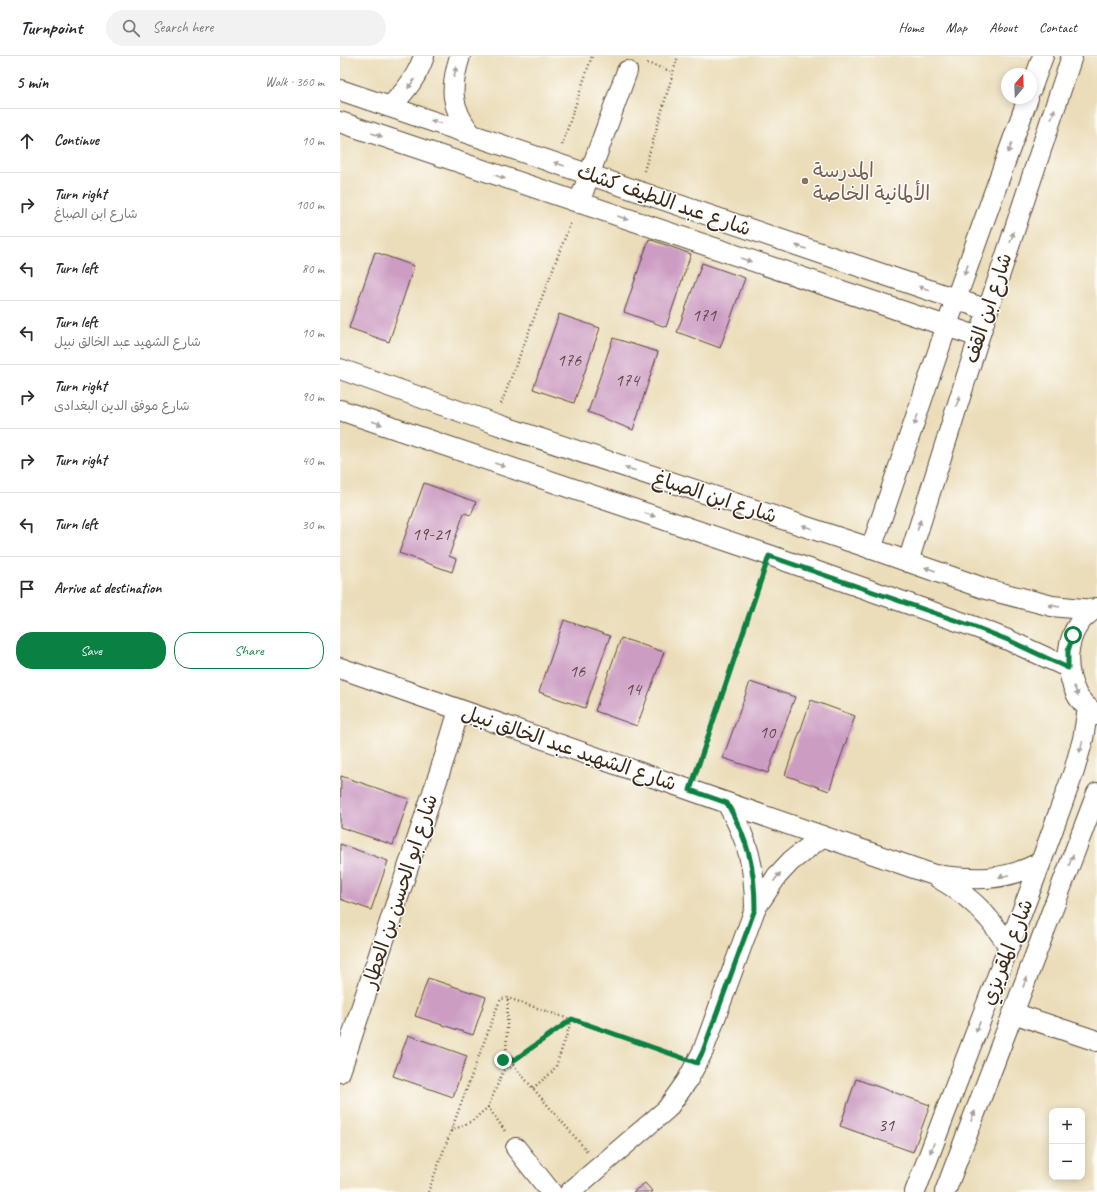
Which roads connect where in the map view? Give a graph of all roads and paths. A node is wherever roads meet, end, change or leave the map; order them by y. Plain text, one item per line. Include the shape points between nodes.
1 (424, 56) edge
2 (460, 56) edge
3 (592, 56) edge
4 (678, 56) edge
5 (1043, 56) edge
6 (1072, 56) edge
7 (634, 66) joint
8 (673, 72) junction
9 (1037, 72) edge
10 (340, 90) edge
11 (1026, 104) edge
12 (389, 107) junction
13 (340, 122) edge
14 (471, 134) junction
15 (556, 163) junction
16 (588, 174) junction
17 (638, 191) junction
18 (578, 203) junction
19 (956, 299) junction
20 (988, 310) junction
21 (947, 327) junction
22 (978, 337) junction
23 (340, 369) edge
24 (340, 410) edge
25 (493, 423) junction
26 (871, 549) junction
27 (769, 556) junction
28 (908, 562) junction
29 (1095, 609) edge
30 (340, 668) edge
31 (1068, 668) junction
32 (459, 710) junction
33 (1092, 712) edge
34 (690, 790) junction
35 (1097, 793) edge
36 (727, 803) junction
37 (823, 836) junction
38 (1041, 862) junction
39 (934, 874) junction
40 (755, 909) junction
41 (1009, 946) junction
42 (508, 998) junction
43 (1013, 1013) junction
44 (572, 1019) junction
45 (1097, 1041) edge
46 (506, 1057) junction
47 (513, 1061) junction
48 (697, 1063) junction
49 (513, 1065) junction
50 (505, 1067) junction
51 (340, 1072) edge
52 (532, 1088) junction
53 (488, 1107) junction
54 (451, 1132) junction
55 (516, 1148) joint
56 (600, 1166) junction
57 (428, 1192) edge
58 (551, 1192) edge
59 (570, 1192) edge
60 (915, 1192) edge
61 (945, 1192) edge

1 -> 12 street via 414,80
14 -> 2 street via 459,115 453,94 455,71
3 - 15 path
4 - 8 path
5 - 9 street
20 -> 6 street, شارع ابن القف
7 - 8 path
7 - 16 street
8 - 17 path
10 - 12 street, شارع عبد اللطيف كشك
11 -> 19 street, شارع ابن القف
14 -> 12 street, شارع عبد اللطيف كشك
13 -> 18 street, شارع عبد اللطيف كشك
14 - 15 street, شارع عبد اللطيف كشك
16 -> 15 street, شارع عبد اللطيف كشك
16 - 17 street, شارع عبد اللطيف كشك
16 - 18 street
19 -> 17 street, شارع عبد اللطيف كشك
18 -> 21 street, شارع عبد اللطيف كشك
18 - 25 path
19 - 20 street, شارع عبد اللطيف كشك
19 - 21 street, شارع ابن القف
20 - 22 street, شارع ابن القف
21 - 22 street, شارع عبد اللطيف كشك
21 -> 26 street, شارع ابن القف
28 -> 22 street, شارع ابن القف
23 - 25 street, شارع ابن الصباغ
24 -> 27 street, شارع ابن الصباغ
26 -> 25 street, شارع ابن الصباغ
26 - 28 street, شارع ابن الصباغ
27 - 31 street, شارع ابن الصباغ via 975,627
27 - 34 path
29 -> 28 street, شارع ابن الصباغ via 1052,606 1024,599 986,589
29 - 31 street via 1081,621 1073,635 1068,651
30 - 32 street, شارع الشهيد عبد الخالق نبيل
31 -> 33 street via 1076,694
32 - 34 street, شارع الشهيد عبد الخالق نبيل
32 - 51 street, شارع ابو الحسن بن العطار
33 -> 38 street, شارع المقريزي
34 - 36 street, شارع الشهيد عبد الخالق نبيل
43 -> 35 street, شارع المقريزي
36 - 37 street, شارع الشهيد عبد الخالق نبيل
36 - 40 street via 741,830 752,865
37 - 39 street, شارع الشهيد عبد الخالق نبيل
40 -> 37 street via 777,876 791,861
38 -> 39 street, شارع الشهيد عبد الخالق نبيل via 1027,869 994,878 975,879
38 - 41 street, شارع المقريزي
39 - 41 street, شارع الشهيد عبد الخالق نبيل via 972,902
40 - 48 street
41 -> 60 street, شارع المقريزي
42 - 44 path
42 - 46 path
42 - 54 path via 501,999 498,1005
43 - 45 street
61 -> 43 street, شارع المقريزي
44 - 47 path
44 - 48 path
44 - 52 path via 556,1066
46 - 47 path
46 - 50 path via 502,1064
47 - 49 path
48 - 56 street via 667,1109
49 - 50 path
49 - 52 path
50 - 53 path
52 - 56 path
53 - 54 path via 472,1121
53 - 55 path
54 - 57 path
55 - 58 street
56 - 59 street

